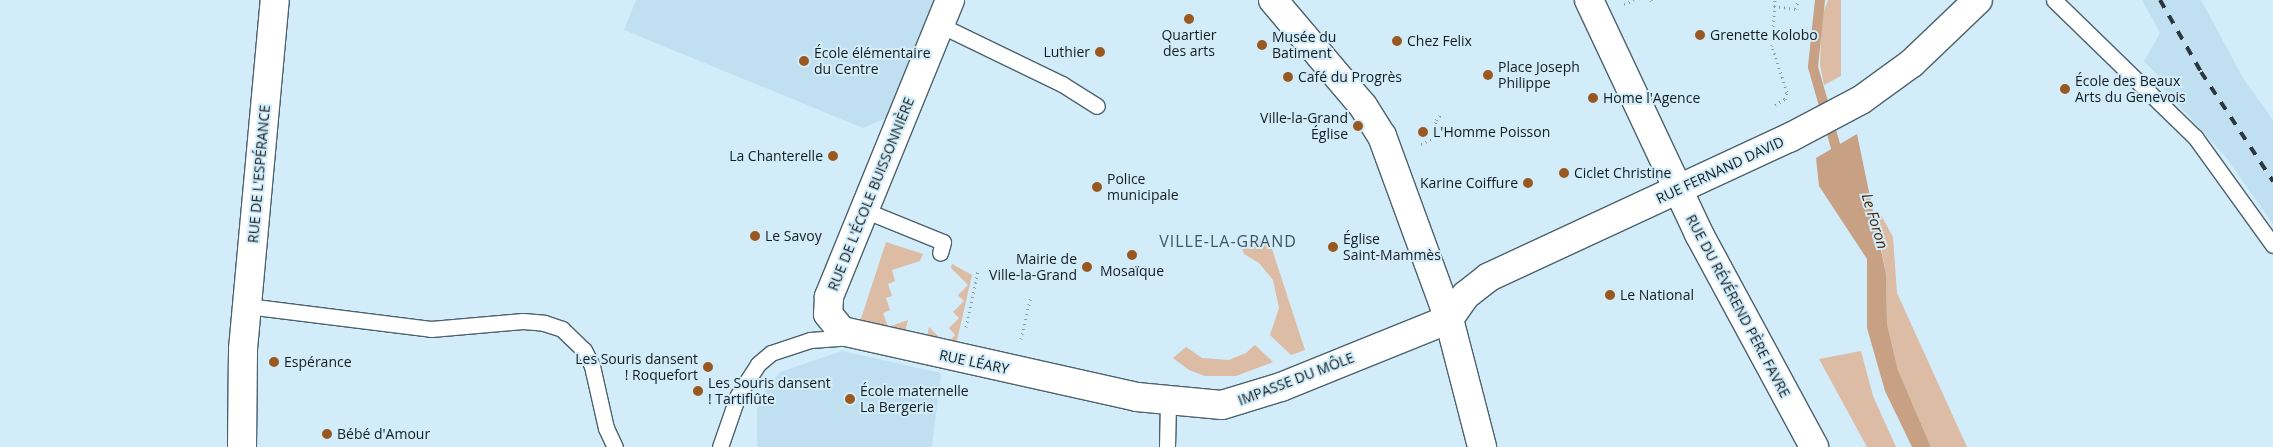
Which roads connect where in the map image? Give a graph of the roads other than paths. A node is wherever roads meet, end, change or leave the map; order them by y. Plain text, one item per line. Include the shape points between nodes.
1 (275, 0) edge
2 (1273, 0) edge
3 (1588, 0) edge
4 (1978, 0) edge
5 (2054, 0) edge
6 (945, 12) edge
7 (1097, 106) dead end
8 (1678, 190) junction
9 (864, 210) junction
10 (2273, 245) edge
11 (940, 253) dead end
12 (826, 305) junction
13 (247, 306) junction
14 (1449, 319) junction
15 (863, 338) junction
16 (810, 340) junction
17 (243, 349) junction
18 (1137, 397) joint
19 (1168, 402) junction
20 (223, 447) edge
21 (242, 447) edge
22 (615, 447) edge
23 (720, 447) edge
24 (1167, 447) edge
25 (1482, 447) edge
26 (1814, 447) edge

1 - 13 street, RUE DE L'ESPÉRANCE
2 - 14 street via 1363,106 1387,148
3 - 8 street, RUE DU RÉVÉREND PÈRE FAVRE
4 - 8 street, RUE FERNAND DAVID via 1912,63 1849,107
5 - 10 lane via 2195,137
6 - 7 lane
6 - 9 street, RUE DE L'ÉCOLE BUISSONNIÈRE
8 - 14 street, RUE FERNAND DAVID via 1489,278 1466,295
8 - 26 street, RUE DU RÉVÉREND PÈRE FAVRE
9 - 11 lane via 943,242
9 - 12 street, RUE DE L'ÉCOLE BUISSONNIÈRE
12 - 15 street, RUE LÉARY via 834,325
12 - 16 lane via 822,329
13 - 17 street, RUE DE L'ESPÉRANCE
13 - 22 lane via 431,329 523,321 562,329 584,350 592,366 606,428
14 - 19 street, IMPASSE DU MÔLE via 1247,400 1222,405
14 - 25 street
15 - 16 lane
15 - 18 street, RUE LÉARY
16 - 23 lane via 771,353 758,364 738,396
17 - 20 street, RUE DE L'ESPÉRANCE
17 - 21 street, RUE DE L'ESPÉRANCE
18 - 19 street, IMPASSE DU MÔLE
19 - 24 lane

